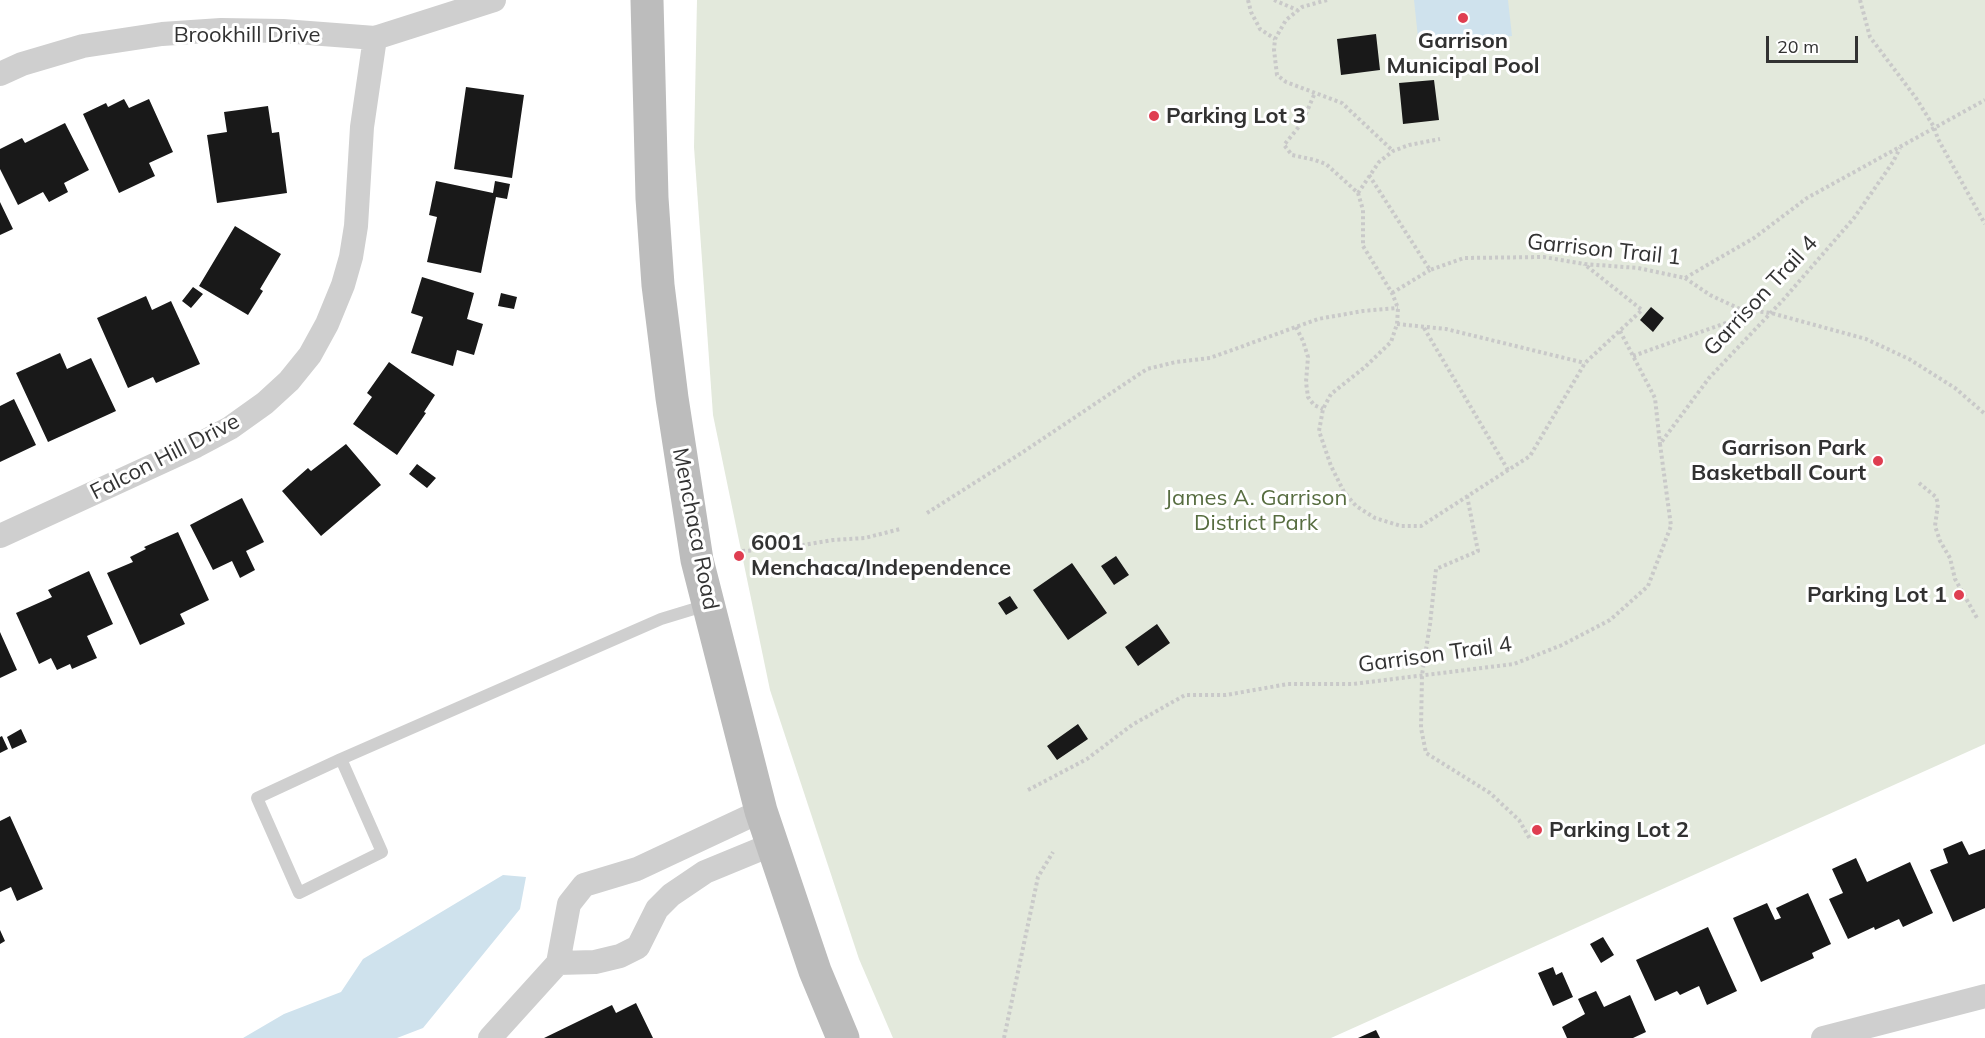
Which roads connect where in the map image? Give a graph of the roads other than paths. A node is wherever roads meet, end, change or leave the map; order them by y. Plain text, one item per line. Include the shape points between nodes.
1 (494, 0) edge
2 (647, 0) edge
3 (375, 38) junction
4 (0, 74) edge
5 (0, 536) edge
6 (708, 605) junction
7 (341, 759) junction
8 (761, 811) junction
9 (773, 844) junction
10 (558, 963) junction
11 (1985, 996) edge
12 (490, 1038) edge
13 (843, 1038) edge
14 (1823, 1038) edge

1 - 3 street, Brookhill Drive
2 - 6 main road, Menchaca Road via 658,285 697,560
3 - 4 street, Brookhill Drive via 231,30 162,34 83,46
3 - 5 street, Falcon Hill Drive via 362,128 351,257 327,324 309,355 289,381 230,428
6 - 7 lane via 661,619
6 - 8 main road, Menchaca Road
7 - 7 lane via 257,798 299,893 382,852
8 - 9 main road, Menchaca Road
8 - 10 street via 637,869 584,885 569,904
9 - 10 street via 705,872 670,895 657,909 638,947 596,962
9 - 13 main road, Menchaca Road via 815,971
10 - 12 street
11 - 14 street

